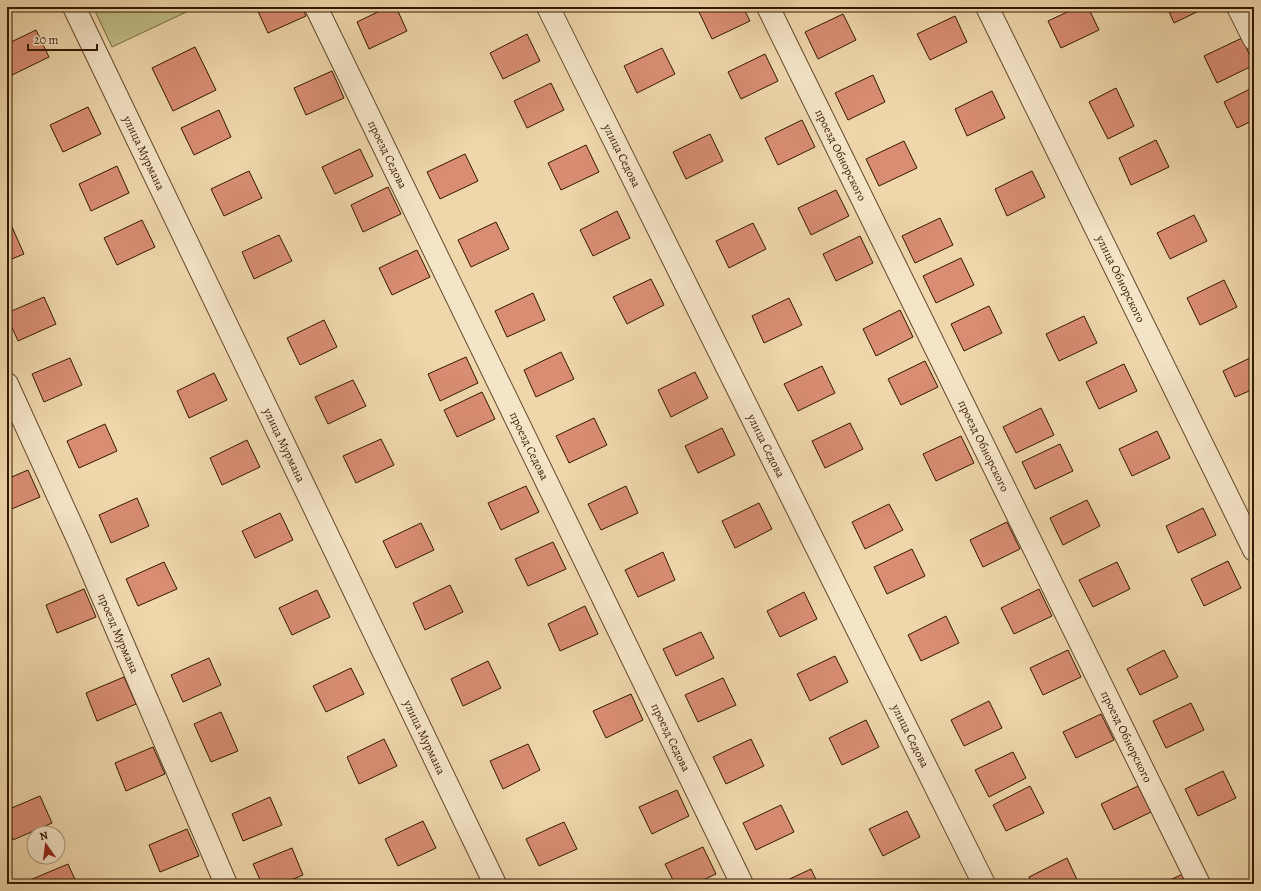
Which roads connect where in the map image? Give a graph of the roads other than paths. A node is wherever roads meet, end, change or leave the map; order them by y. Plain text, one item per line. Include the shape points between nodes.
1 (74, 7) edge
2 (316, 7) edge
3 (548, 7) edge
4 (768, 7) edge
5 (987, 7) edge
6 (1238, 7) edge
7 (1254, 39) edge
8 (7, 384) edge
9 (1254, 550) edge
10 (226, 884) edge
11 (495, 884) edge
12 (742, 884) edge
13 (984, 884) edge
14 (1199, 884) edge

1 - 11 street, улица Мурмана
2 - 12 street, проезд Седова
3 - 13 street, улица Седова
4 - 14 street, проезд Обнорского
5 - 9 street, улица Обнорского
6 - 7 street
8 - 10 street, проезд Мурмана via 83,552

